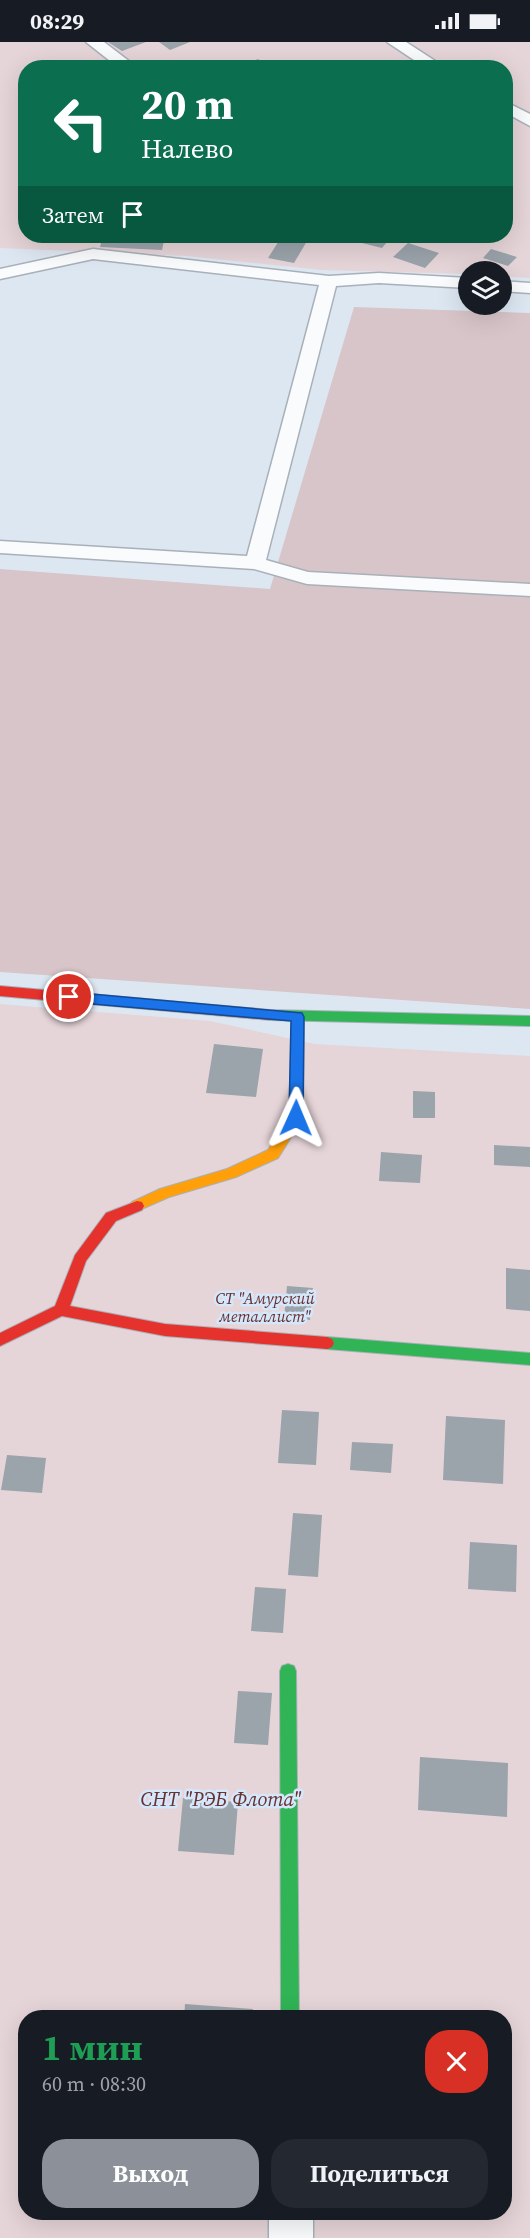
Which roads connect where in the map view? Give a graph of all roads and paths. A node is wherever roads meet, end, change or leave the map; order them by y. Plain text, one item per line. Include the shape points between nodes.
1 (93, 42) edge
2 (395, 42) edge
3 (119, 60) edge
4 (425, 60) edge
5 (513, 113) edge
6 (530, 121) edge
7 (0, 274) edge
8 (329, 281) junction
9 (458, 282) edge
10 (512, 287) edge
11 (530, 288) edge
12 (0, 547) edge
13 (255, 563) junction
14 (530, 590) edge
15 (0, 991) edge
16 (298, 1017) junction
17 (530, 1021) edge
18 (61, 1310) junction
19 (0, 1340) edge
20 (530, 1359) edge
21 (288, 1671) dead end
22 (290, 2010) edge
23 (291, 2220) edge
24 (291, 2238) edge

1 - 3 lane
2 - 4 lane
5 - 6 lane
7 - 8 lane via 93,254
8 - 9 lane via 379,278
8 - 13 lane
10 - 11 lane
12 - 13 lane
13 - 14 lane via 307,578
15 - 16 street
16 - 17 street
16 - 18 street via 296,1118 273,1154 111,1217 80,1259
18 - 19 street
18 - 20 street via 165,1330
21 - 22 street
23 - 24 street

